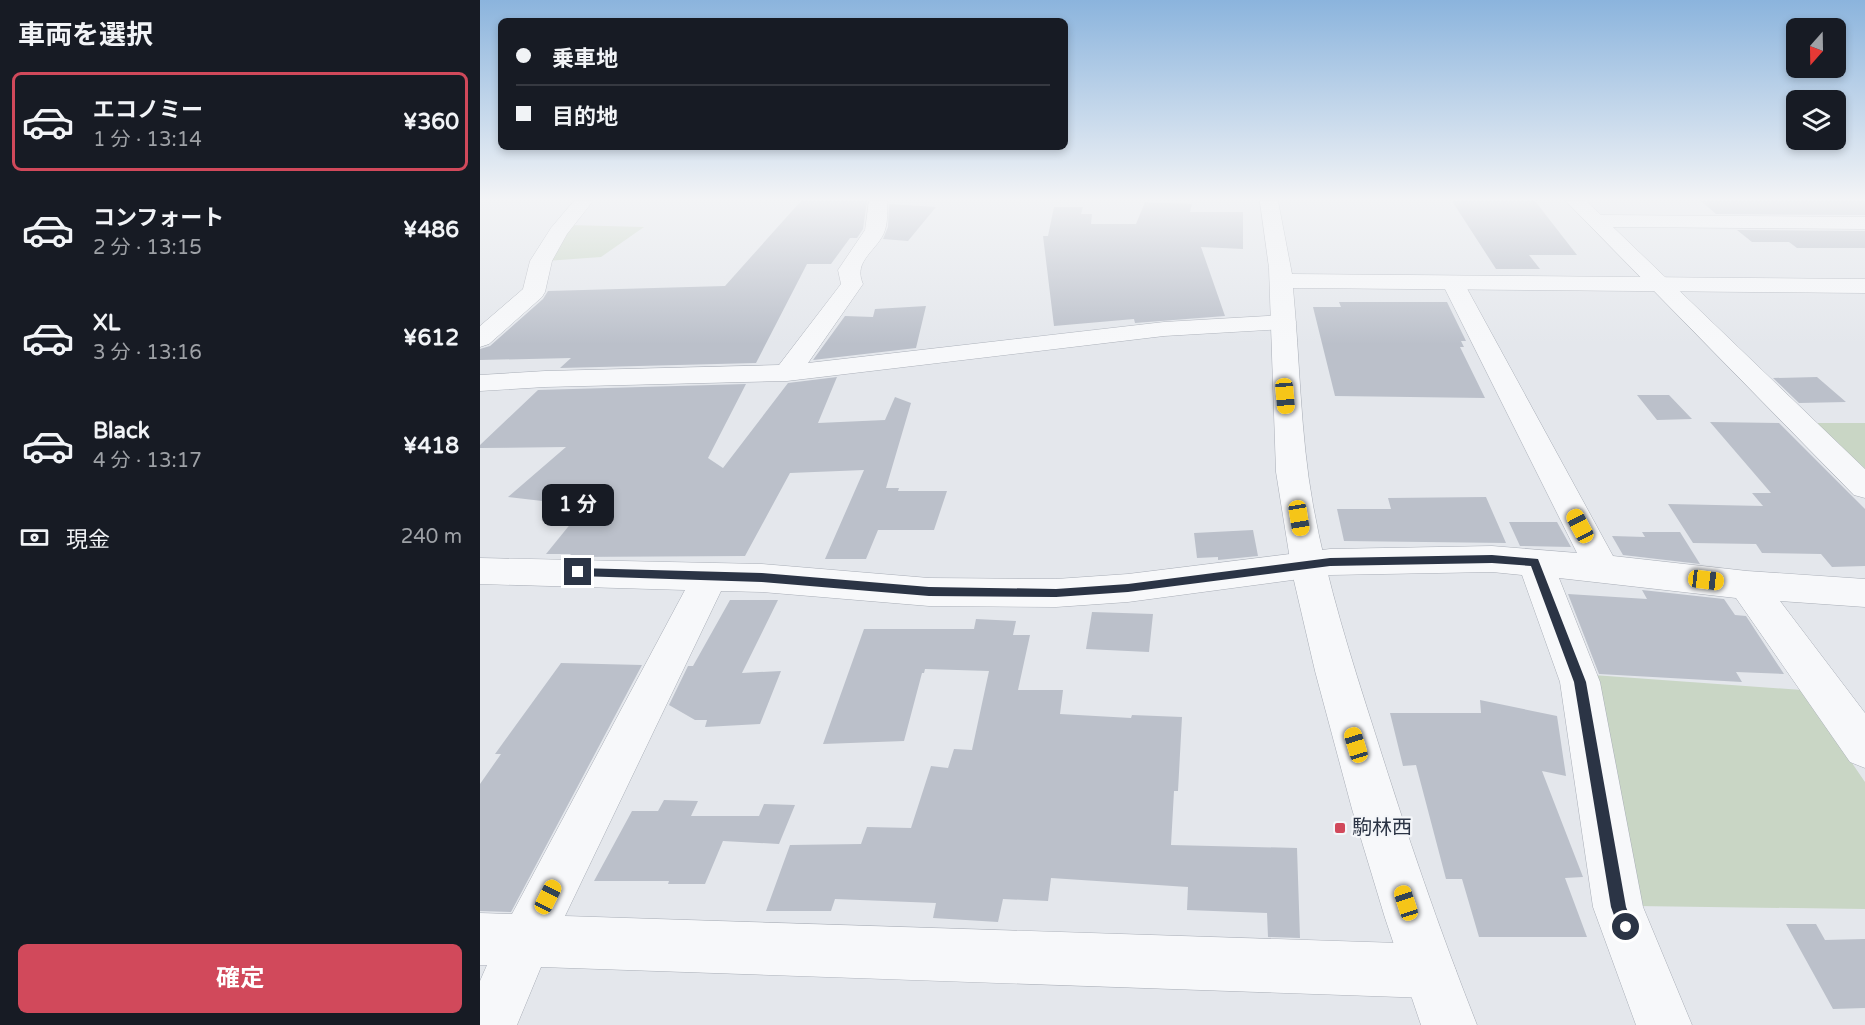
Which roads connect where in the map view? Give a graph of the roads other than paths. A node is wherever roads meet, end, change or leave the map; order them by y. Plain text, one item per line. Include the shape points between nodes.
1 (548, 249) edge
2 (862, 249) edge
3 (1277, 249) edge
4 (1623, 249) edge
5 (1282, 281) junction
6 (1454, 283) junction
7 (1658, 284) junction
8 (1865, 286) edge
9 (1284, 322) junction
10 (480, 339) edge
11 (787, 373) junction
12 (480, 383) edge
13 (1865, 487) edge
14 (1535, 562) junction
15 (1307, 565) junction
16 (1602, 568) junction
17 (480, 571) edge
18 (710, 576) junction
19 (1747, 585) junction
20 (1865, 593) edge
21 (1865, 748) edge
22 (503, 939) edge
23 (1429, 970) junction
24 (489, 1025) edge
25 (1449, 1025) edge
26 (1664, 1025) edge

1 - 10 street via 534,292
2 - 11 street via 848,268 852,284
3 - 5 street
4 - 7 street
5 - 6 street
5 - 9 street
6 - 7 street
6 - 16 street
7 - 8 street
7 - 13 street
9 - 11 street via 1164,329
9 - 15 street via 1290,460
11 - 12 street
14 - 15 street via 1481,559
14 - 16 street
14 - 26 street via 1580,682 1618,907
15 - 18 street via 1128,588 1056,593 929,592
15 - 23 street via 1369,789
16 - 19 street
17 - 18 street
18 - 22 street
19 - 20 street
19 - 21 street
22 - 23 street
22 - 24 street
23 - 25 street

